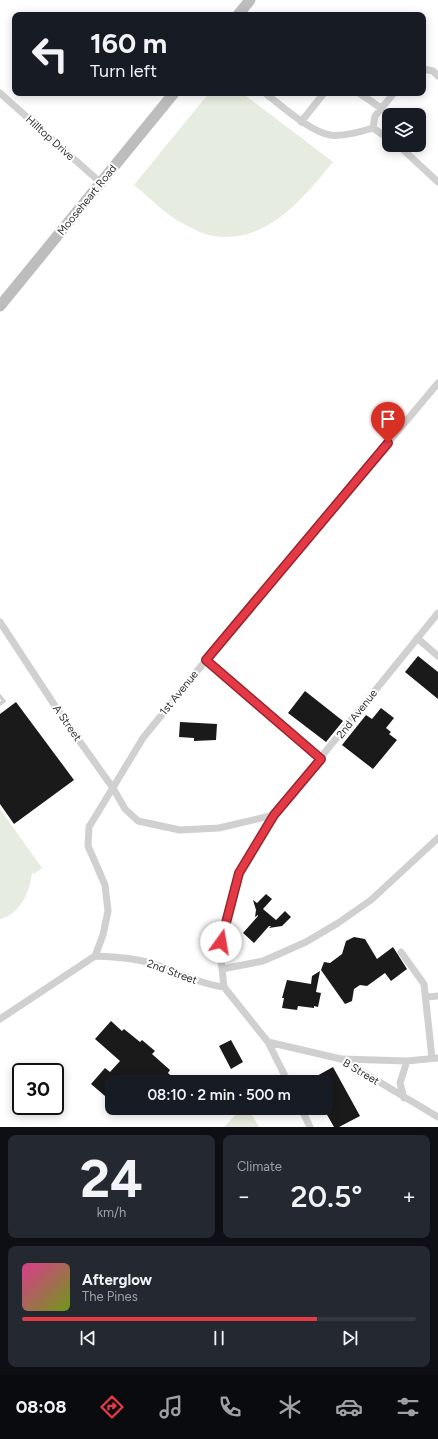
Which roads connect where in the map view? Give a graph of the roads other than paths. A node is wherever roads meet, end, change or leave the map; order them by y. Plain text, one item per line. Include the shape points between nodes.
1 (250, 0) edge
2 (240, 12) edge
3 (426, 70) edge
4 (438, 76) edge
5 (0, 93) edge
6 (172, 96) edge
7 (269, 96) edge
8 (322, 96) edge
9 (363, 96) edge
10 (391, 96) edge
11 (381, 108) junction
12 (301, 122) junction
13 (373, 128) junction
14 (382, 134) edge
15 (406, 152) edge
16 (438, 182) edge
17 (101, 183) junction
18 (0, 306) edge
19 (438, 383) edge
20 (438, 613) edge
21 (0, 622) edge
22 (417, 638) junction
23 (438, 656) edge
24 (206, 660) junction
25 (0, 696) edge
26 (0, 704) edge
27 (321, 759) junction
28 (113, 788) junction
29 (274, 815) junction
30 (438, 838) edge
31 (401, 952) dead end
32 (95, 956) junction
33 (222, 969) junction
34 (224, 987) junction
35 (438, 996) edge
36 (427, 997) junction
37 (0, 1019) edge
38 (268, 1042) junction
39 (435, 1058) edge
40 (341, 1059) junction
41 (407, 1061) junction
42 (284, 1075) edge
43 (404, 1098) junction
44 (304, 1115) edge
45 (438, 1117) edge
46 (310, 1127) edge

1 - 2 main road
3 - 4 street via 433,71
5 - 17 street, Hilltop Drive
6 - 17 main road, Mooseheart Road
7 - 12 street
8 - 12 street
9 - 11 street
10 - 11 street
11 - 13 street via 375,116
12 - 13 street via 330,135 355,133
13 - 14 street
15 - 16 street
17 - 18 main road, Mooseheart Road
19 - 24 street, 1st Avenue
20 - 22 street, 2nd Avenue
21 - 28 street, A Street
22 - 23 street
22 - 27 street, 2nd Avenue
24 - 27 street
24 - 28 street, 1st Avenue via 143,738
25 - 26 lane via 4,701
27 - 29 street, 2nd Avenue
28 - 29 street, A Street via 125,810 138,821 180,830 219,828
28 - 32 street, 1st Avenue via 89,827 88,846 105,885 108,910
29 - 33 street, 2nd Avenue via 239,873 223,933 220,950
30 - 33 street via 371,900 338,923 306,942 262,961
31 - 36 street via 424,984
32 - 34 street, 2nd Street via 128,958 155,964 206,985
32 - 37 street
33 - 34 street
34 - 38 street
35 - 36 street
36 - 39 street
38 - 40 street, B Street
38 - 42 street
39 - 41 street
40 - 41 street
40 - 43 street, B Street
41 - 43 street via 400,1083
43 - 45 street, B Street
44 - 46 street

